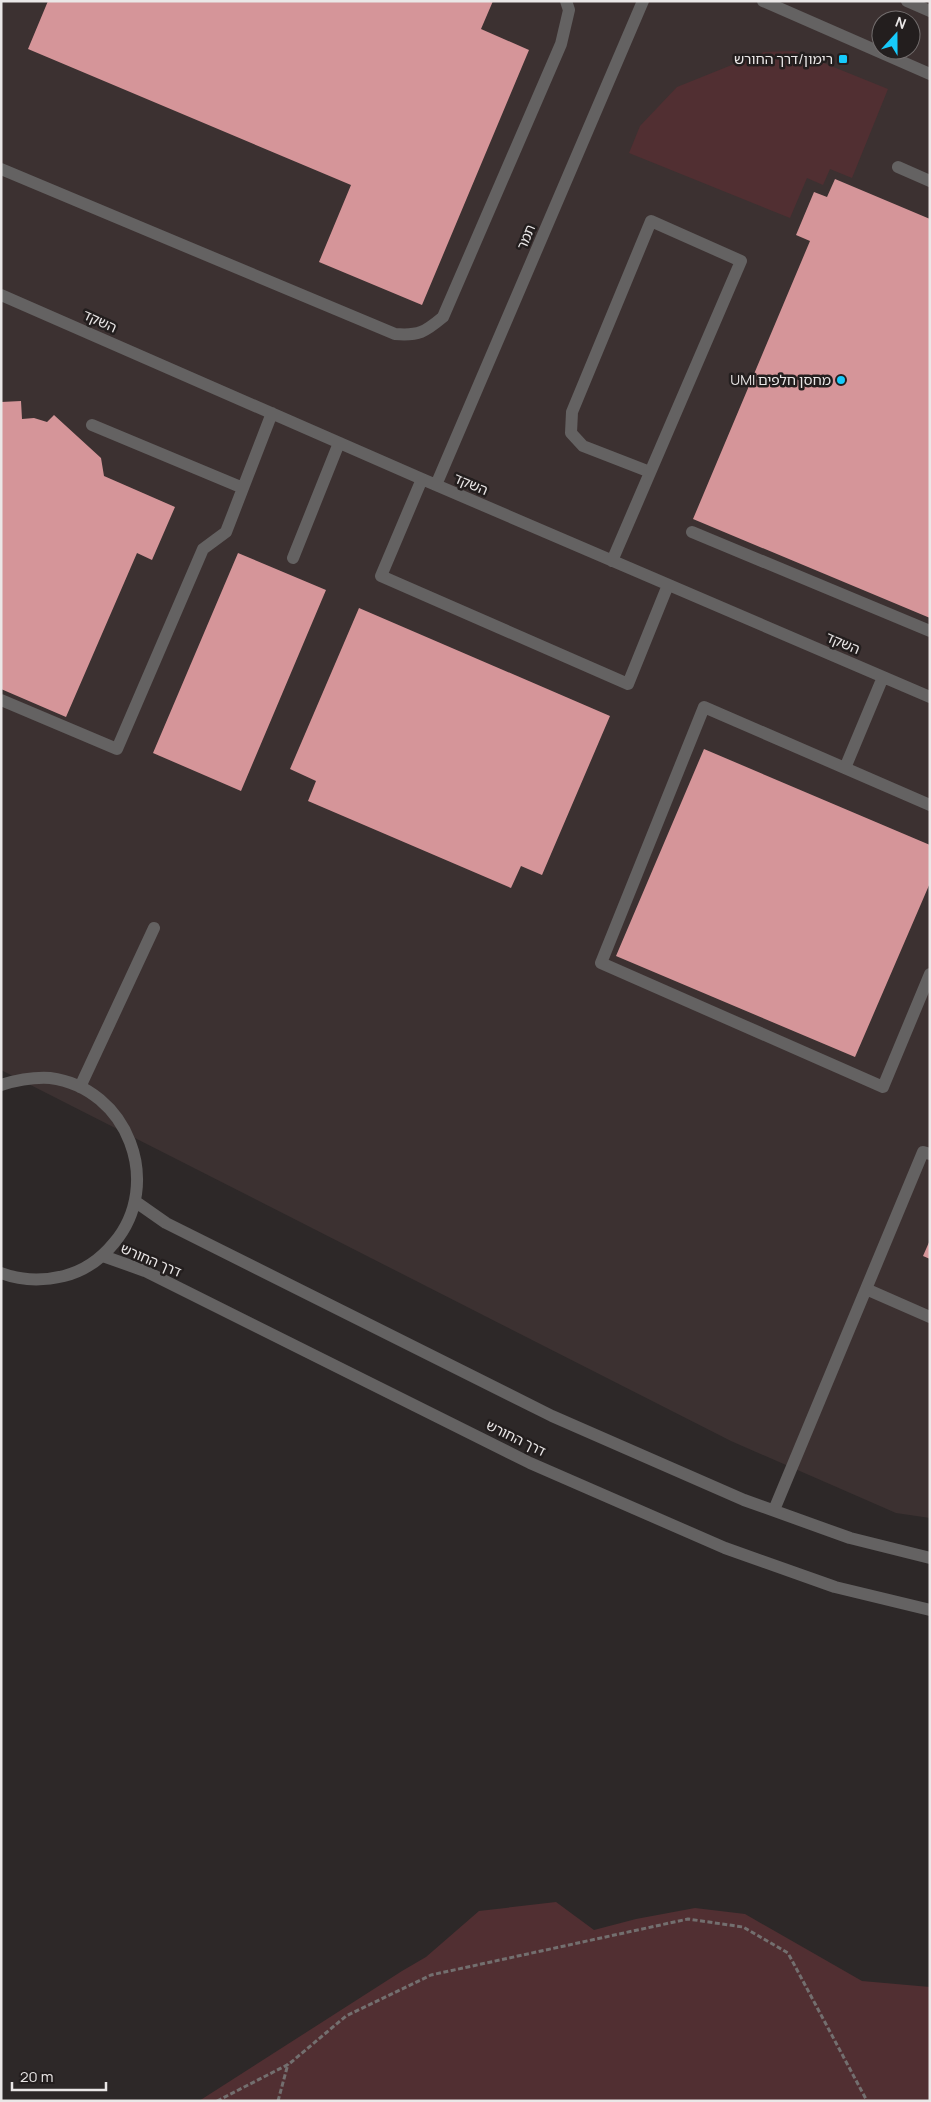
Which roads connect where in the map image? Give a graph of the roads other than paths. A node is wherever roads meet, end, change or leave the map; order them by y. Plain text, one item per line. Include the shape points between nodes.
1 (566, 1) edge
2 (643, 1) edge
3 (763, 1) edge
4 (907, 1) edge
5 (930, 11) edge
6 (930, 74) edge
7 (898, 167) dead end
8 (1, 169) edge
9 (930, 181) edge
10 (1, 295) edge
11 (272, 413) junction
12 (92, 425) dead end
13 (339, 442) junction
14 (650, 472) junction
15 (422, 479) junction
16 (436, 485) junction
17 (243, 488) junction
18 (692, 532) dead end
19 (293, 558) dead end
20 (612, 561) junction
21 (668, 584) junction
22 (930, 631) edge
23 (883, 677) junction
24 (930, 697) edge
25 (1, 700) edge
26 (845, 768) junction
27 (930, 805) edge
28 (154, 928) dead end
29 (930, 975) edge
30 (1, 1085) edge
31 (80, 1087) junction
32 (930, 1154) edge
33 (136, 1202) junction
34 (104, 1256) junction
35 (1, 1273) edge
36 (866, 1289) junction
37 (930, 1317) edge
38 (774, 1510) junction
39 (930, 1558) edge
40 (930, 1610) edge

1 - 8 street via 569,10 561,44 443,317 414,336 395,334
2 - 16 street, תמר
3 - 6 street
4 - 5 street
7 - 9 street
10 - 11 street, השקד
11 - 13 street, השקד
11 - 17 street
12 - 17 street
13 - 15 street, השקד
13 - 19 street
14 - 14 street via 741,261 651,221 572,412 571,433 583,446
14 - 20 street
15 - 16 street, השקד
15 - 21 street via 381,576 628,684
16 - 20 street, השקד
17 - 25 street via 226,532 203,549 117,749
18 - 22 street
20 - 21 street, השקד
21 - 23 street, השקד
23 - 24 street, השקד
23 - 26 street
26 - 27 street
26 - 29 street via 704,707 601,964 883,1087
28 - 31 street
30 - 31 street via 20,1079 50,1078
31 - 33 street via 108,1107 128,1135 138,1168
32 - 36 street via 923,1152
33 - 34 street via 124,1232
33 - 38 street via 166,1223 552,1416
34 - 35 street via 76,1273 45,1280 13,1278
34 - 40 street, דרך החורש via 145,1272 530,1463 716,1544 834,1587
36 - 37 street
36 - 38 street
38 - 39 street via 850,1538

